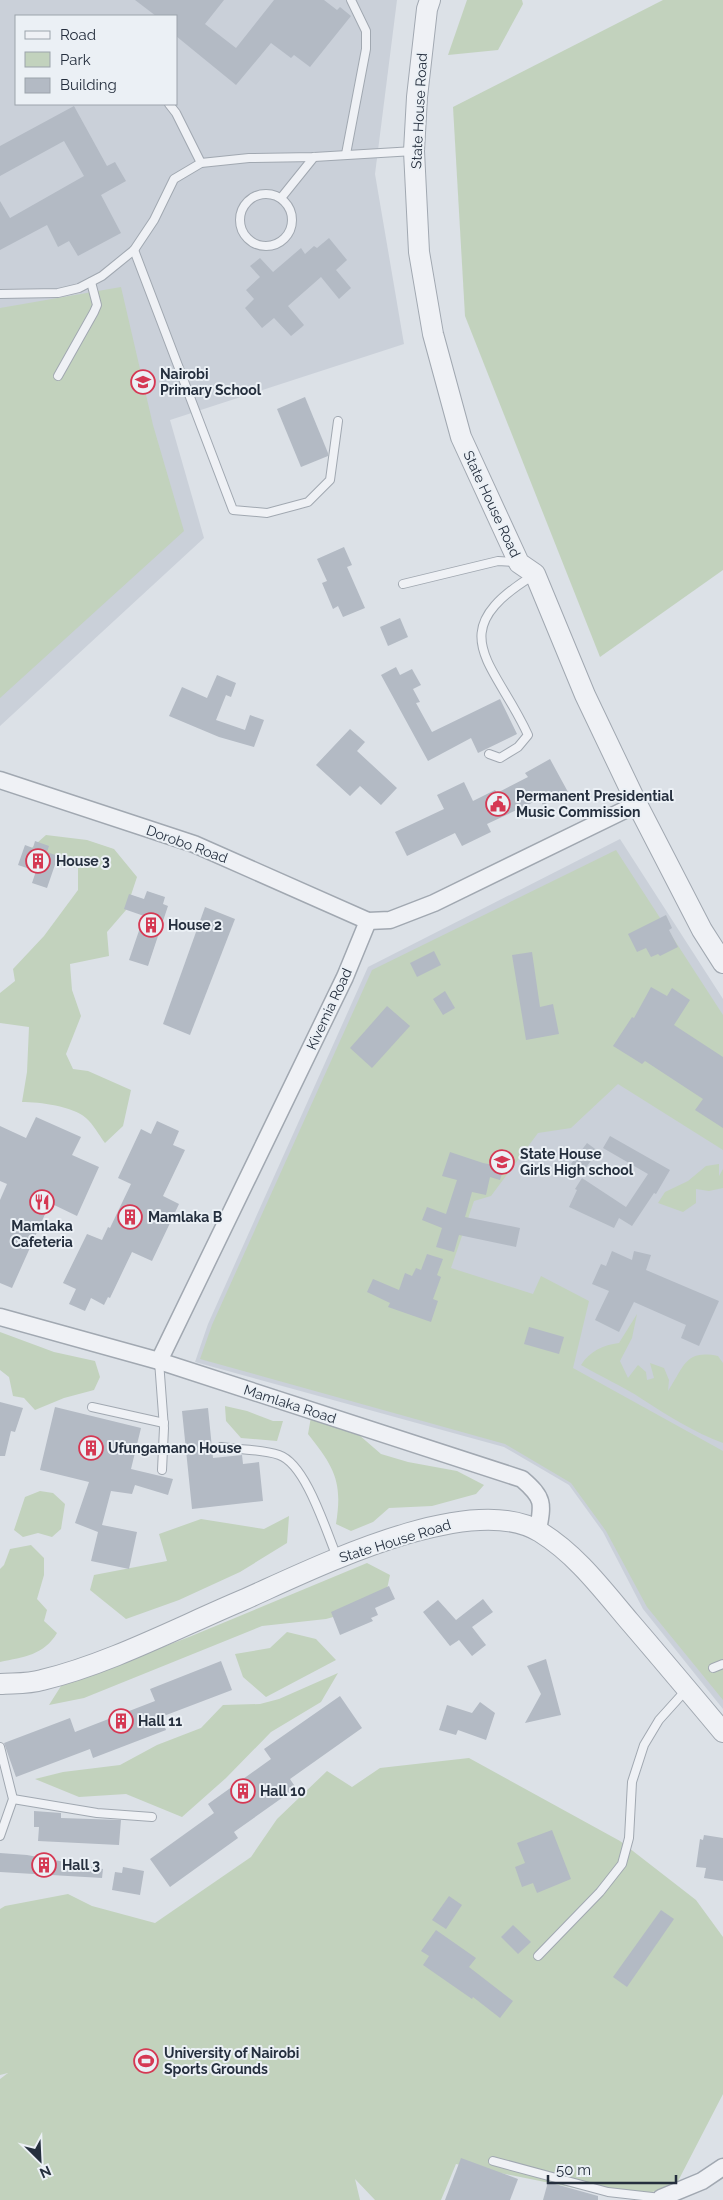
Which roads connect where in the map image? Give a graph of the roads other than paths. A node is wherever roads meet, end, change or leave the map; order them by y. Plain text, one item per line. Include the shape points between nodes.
1 (351, 0) edge
2 (430, 0) edge
3 (171, 105) edge
4 (414, 151) junction
5 (346, 154) junction
6 (314, 157) junction
7 (201, 163) junction
8 (281, 198) junction
9 (134, 250) junction
10 (91, 282) junction
11 (0, 294) edge
12 (58, 376) dead end
13 (338, 421) dead end
14 (527, 568) junction
15 (403, 584) dead end
16 (489, 754) dead end
17 (0, 780) edge
18 (637, 804) junction
19 (368, 921) junction
20 (723, 963) edge
21 (0, 1317) edge
22 (159, 1361) junction
23 (92, 1407) dead end
24 (164, 1423) junction
25 (221, 1447) dead end
26 (162, 1470) dead end
27 (538, 1530) junction
28 (337, 1557) junction
29 (723, 1664) edge
30 (713, 1668) dead end
31 (0, 1684) edge
32 (687, 1689) junction
33 (723, 1732) edge
34 (0, 1747) edge
35 (13, 1799) junction
36 (152, 1817) dead end
37 (2, 1822) edge
38 (0, 1836) edge
39 (538, 1956) dead end
40 (493, 2161) dead end
41 (723, 2167) edge
42 (607, 2196) edge
43 (661, 2198) joint

1 - 5 lane via 366,31 366,49
2 - 4 street, State House Road via 417,97
3 - 7 lane
4 - 5 lane
4 - 14 street, State House Road via 418,252 433,334 461,437
5 - 6 lane
6 - 7 lane
6 - 8 lane
7 - 9 lane via 174,179 154,220
8 - 8 lane via 292,213 285,238 269,246 251,242 241,227 240,218 247,202 264,194
9 - 10 lane
9 - 13 lane via 233,510 267,513 308,502 330,480
10 - 11 lane via 58,293
10 - 12 lane via 97,305
14 - 15 lane via 498,561
14 - 16 lane via 488,612 480,633 484,655 528,735 518,747 500,758
14 - 18 street, State House Road
17 - 19 street, Dorobo Road via 194,844
18 - 19 street via 434,903 390,920
18 - 20 street, State House Road via 702,930
19 - 22 street, Kivemia Road via 345,977
21 - 22 street, Mamlaka Road
22 - 24 lane
22 - 27 street, Mamlaka Road via 522,1479 538,1492 542,1508
23 - 24 lane
24 - 26 lane
25 - 28 lane via 278,1454 289,1459 305,1481
27 - 28 street, State House Road via 508,1520 460,1522 414,1532
27 - 32 street, State House Road via 582,1564
28 - 31 street, State House Road via 105,1659 41,1681
29 - 30 lane
32 - 33 street, State House Road
32 - 39 lane via 659,1720 644,1745 632,1782 629,1838 622,1864 600,1892
34 - 35 lane
35 - 36 lane via 97,1813
35 - 37 lane
37 - 38 lane
40 - 42 lane
41 - 43 street via 702,2181
42 - 43 lane

